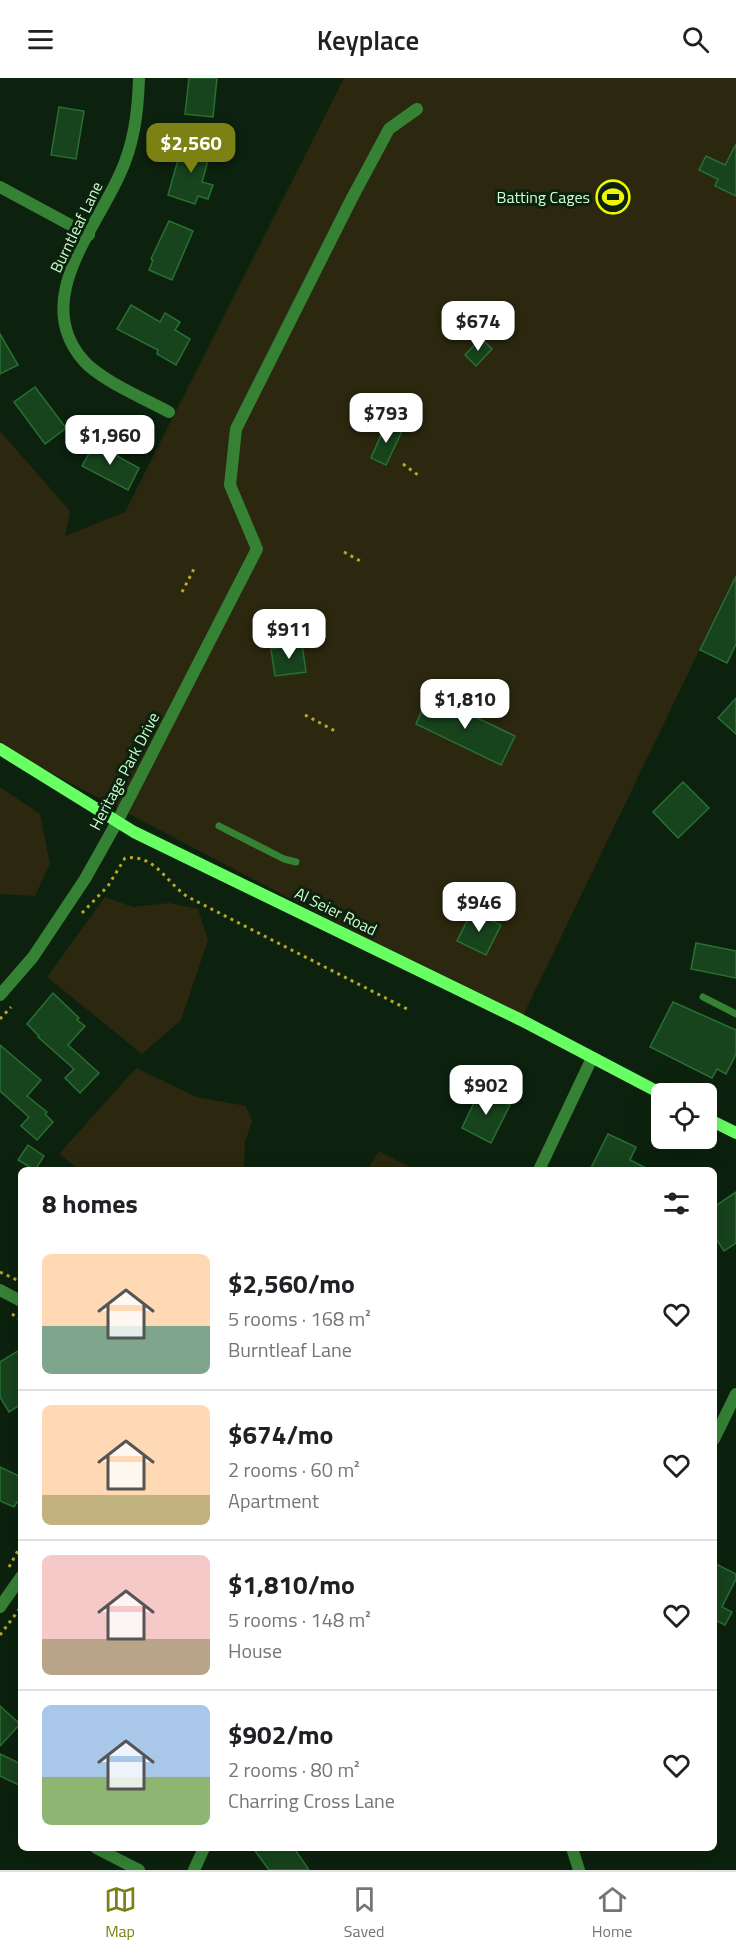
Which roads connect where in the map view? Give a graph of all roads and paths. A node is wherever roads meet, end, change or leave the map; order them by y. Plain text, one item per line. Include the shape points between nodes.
1 (139, 78) edge
2 (417, 109) dead end
3 (0, 187) edge
4 (89, 235) junction
5 (169, 411) dead end
6 (403, 465) dead end
7 (418, 475) dead end
8 (344, 552) dead end
9 (362, 562) dead end
10 (195, 567) dead end
11 (182, 592) dead end
12 (305, 715) dead end
13 (337, 732) dead end
14 (0, 749) edge
15 (117, 822) junction
16 (219, 826) dead end
17 (296, 862) dead end
18 (82, 914) dead end
19 (0, 995) edge
20 (703, 997) dead end
21 (14, 1003) dead end
22 (409, 1010) dead end
23 (736, 1014) edge
24 (0, 1019) edge
25 (592, 1058) junction
26 (651, 1088) edge
27 (717, 1124) edge
28 (736, 1133) edge
29 (539, 1167) edge
30 (0, 1272) edge
31 (18, 1281) edge
32 (0, 1290) edge
33 (18, 1299) edge
34 (736, 1394) edge
35 (717, 1433) edge
36 (18, 1551) edge
37 (8, 1569) dead end
38 (18, 1581) edge
39 (0, 1607) edge
40 (18, 1611) edge
41 (0, 1635) edge
42 (102, 1851) edge
43 (203, 1851) edge
44 (573, 1851) edge
45 (139, 1870) edge
46 (194, 1870) edge
47 (579, 1870) edge

1 - 4 street, Burntleaf Lane via 129,152
2 - 15 street, Heritage Park Drive via 389,129 236,429 230,485 257,549
3 - 4 street
4 - 5 street, Burntleaf Lane via 63,295 68,338 95,371
6 - 7 path
8 - 9 path
10 - 11 path
12 - 13 path
14 - 15 street, Al Seier Road
15 - 19 street, Heritage Park Drive via 33,957
15 - 25 street, Al Seier Road
16 - 17 lane
18 - 22 path via 108,886 125,858 146,859 188,897
20 - 23 lane
21 - 24 path
25 - 26 street, Al Seier Road
25 - 29 street
27 - 28 street
30 - 31 path
32 - 33 street
34 - 35 street
36 - 37 path
38 - 39 street
40 - 41 path
42 - 45 street
43 - 46 street
44 - 47 street

